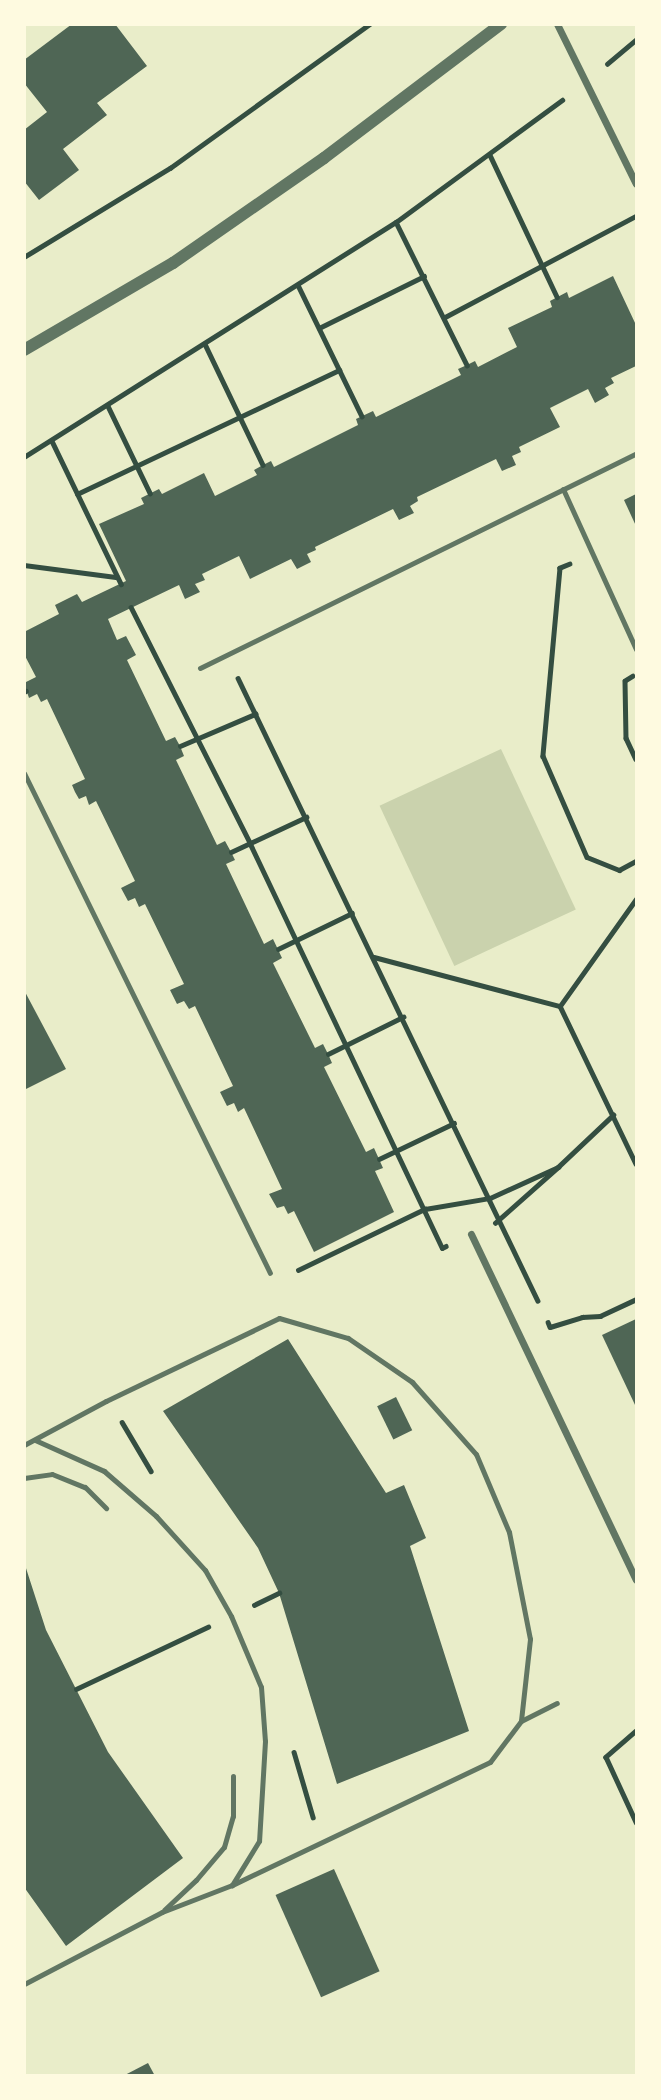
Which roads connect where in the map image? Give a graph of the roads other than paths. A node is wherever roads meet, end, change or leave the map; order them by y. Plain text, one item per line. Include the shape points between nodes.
1 (501, 24) edge
2 (557, 24) edge
3 (636, 184) edge
4 (24, 350) edge
5 (636, 453) edge
6 (563, 489) junction
7 (636, 649) edge
8 (200, 668) dead end
9 (24, 773) edge
10 (471, 1234) road end
11 (270, 1273) road end
12 (34, 1440) junction
13 (24, 1445) edge
14 (24, 1478) edge
15 (106, 1508) dead end
16 (636, 1580) edge
17 (557, 1703) dead end
18 (521, 1721) junction
19 (233, 1776) dead end
20 (232, 1885) junction
21 (162, 1912) junction
22 (24, 1984) edge

1 - 4 street via 324,159 184,256
2 - 3 street
5 - 6 lane
6 - 7 lane
6 - 8 lane
9 - 11 lane
10 - 16 street
12 - 13 lane
12 - 18 lane via 279,1318 348,1338 412,1382 476,1454 509,1532 530,1639
12 - 20 lane via 104,1471 156,1516 205,1570 231,1616 261,1687 265,1741 259,1841
14 - 15 lane via 52,1474 85,1487
17 - 18 lane
18 - 20 lane via 491,1762
19 - 21 lane via 233,1816 224,1847
20 - 21 lane
21 - 22 lane

